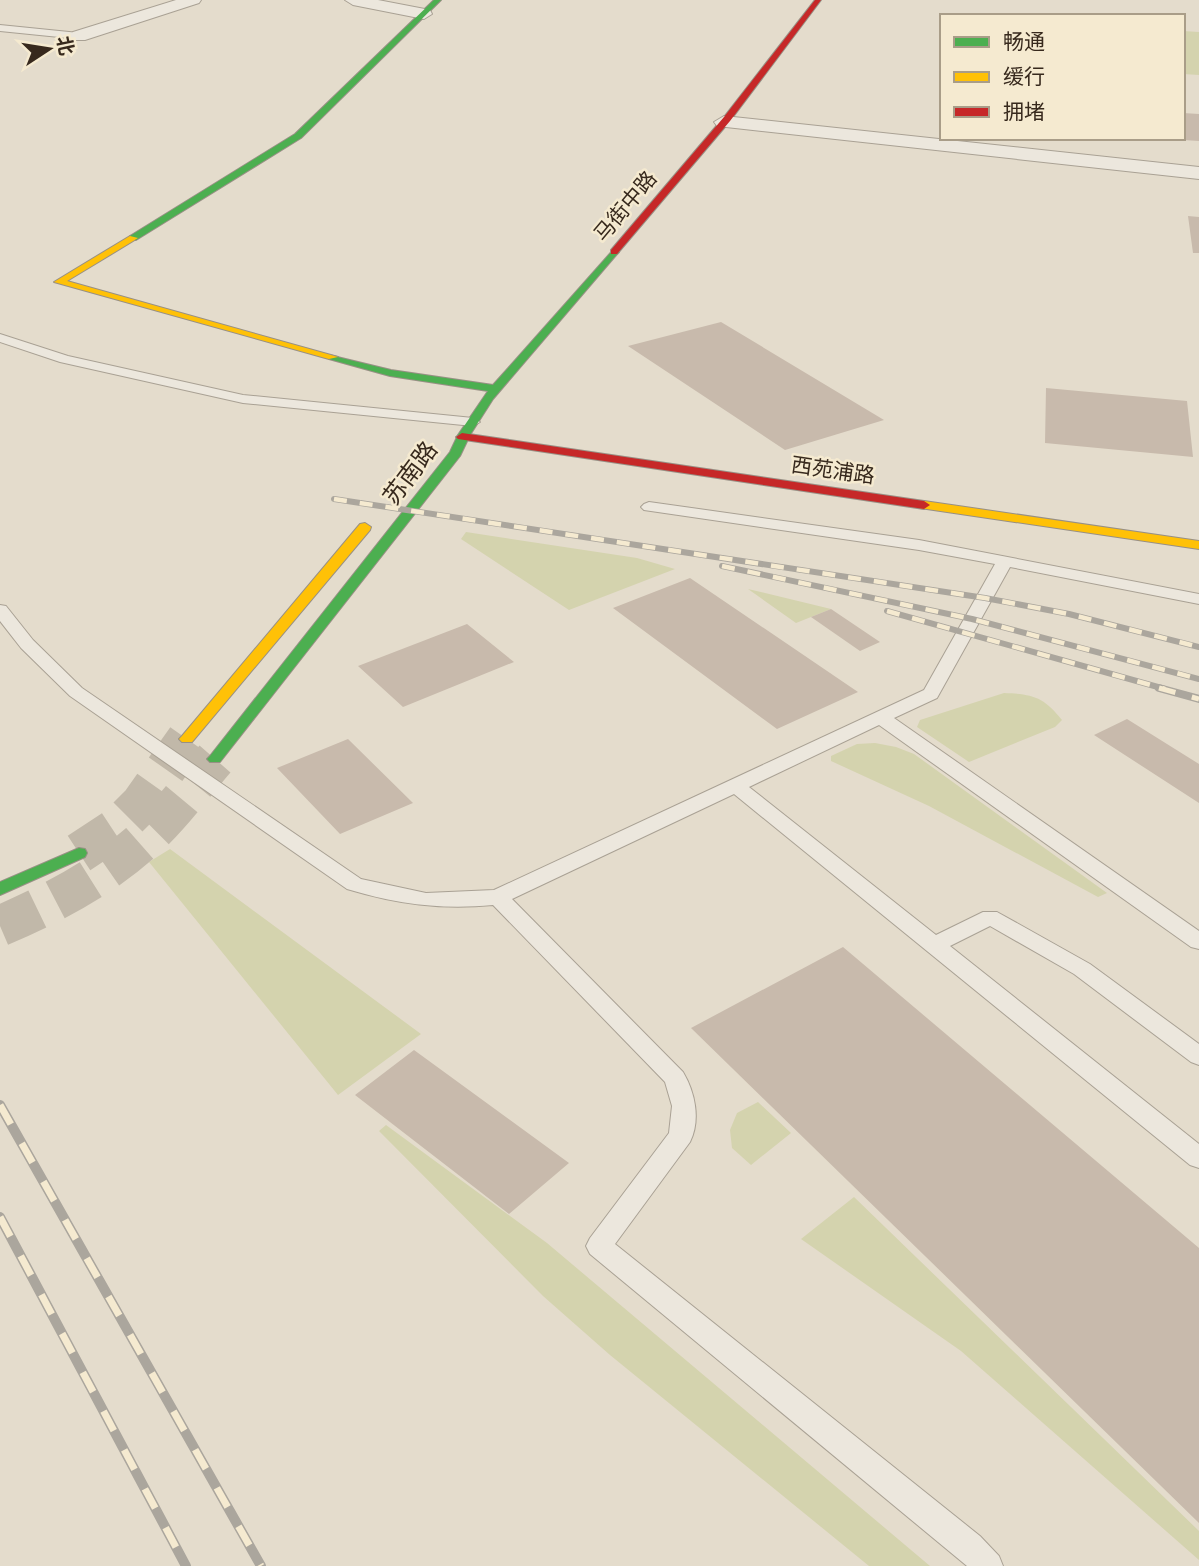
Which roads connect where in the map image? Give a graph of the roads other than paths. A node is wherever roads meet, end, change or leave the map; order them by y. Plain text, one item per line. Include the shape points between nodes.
1 (193, 0) edge
2 (353, 0) edge
3 (438, 0) edge
4 (818, 0) edge
5 (424, 14) junction
6 (0, 28) edge
7 (79, 36) joint
8 (724, 122) junction
9 (1199, 173) edge
10 (0, 338) edge
11 (498, 389) junction
12 (473, 422) junction
13 (462, 437) junction
14 (440, 446) dead end
15 (649, 507) dead end
16 (376, 515) dead end
17 (1199, 545) edge
18 (1005, 561) junction
19 (1199, 599) edge
20 (0, 610) edge
21 (881, 718) junction
22 (187, 739) tunnel mouth
23 (215, 759) tunnel mouth
24 (736, 786) junction
25 (79, 853) tunnel mouth
26 (0, 889) edge
27 (498, 897) junction
28 (1199, 942) edge
29 (934, 945) junction
30 (1199, 1056) edge
31 (1199, 1158) edge
32 (988, 1566) edge

1 - 7 street
2 - 5 street
3 - 5 street
4 - 8 street, 马街中路
5 - 11 street via 299,136 59,282 390,373
6 - 7 lane
8 - 9 street
8 - 11 street, 马街中路
10 - 12 lane via 65,359 243,399
11 - 12 street, 马街中路
12 - 13 street, 马街中路
13 - 14 street, 苏南路
13 - 17 street, 西苑浦路
13 - 23 street, 苏南路 via 456,453
15 - 18 lane
16 - 22 street, 苏南路
18 - 19 lane
18 - 21 lane via 931,694
20 - 27 lane via 76,692 354,884 395,898 445,903
21 - 24 lane
21 - 28 lane
24 - 27 lane
24 - 29 lane
25 - 26 street
27 - 32 lane via 676,1078 684,1106 681,1135 599,1246
29 - 30 lane via 990,917 1082,969
29 - 31 lane

